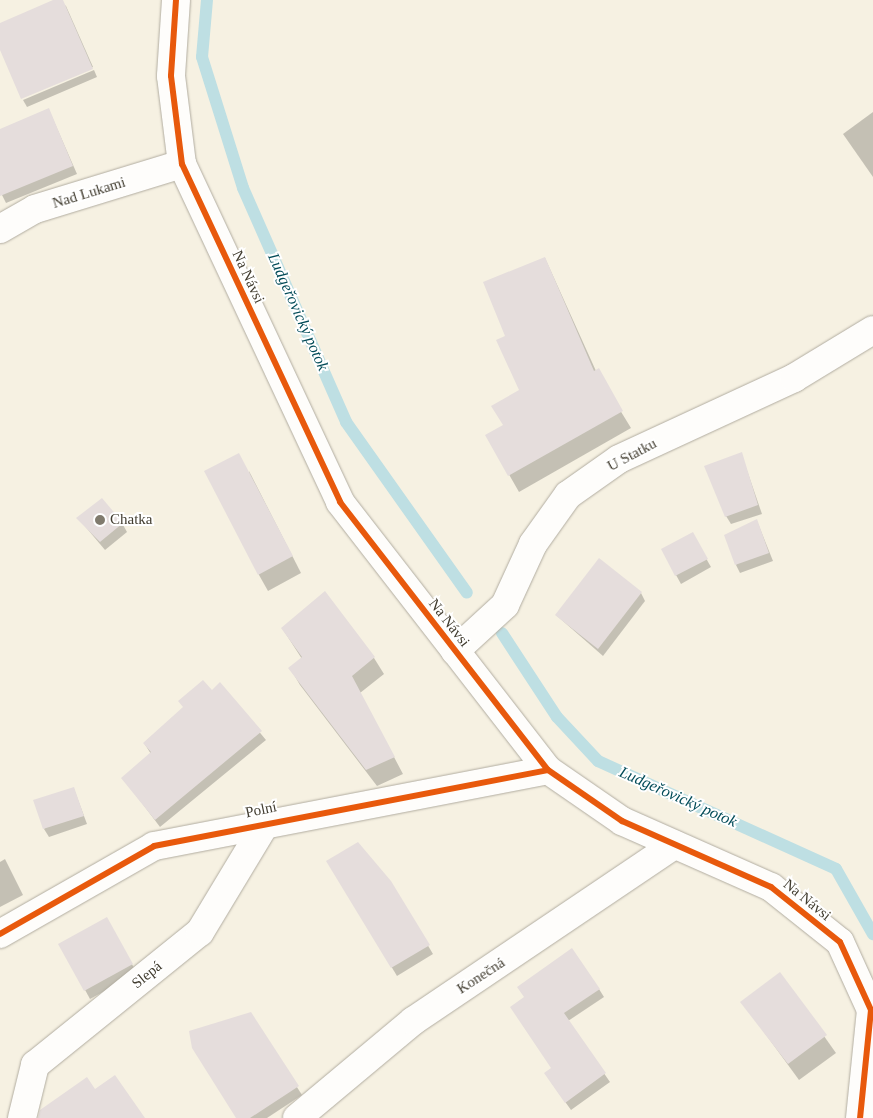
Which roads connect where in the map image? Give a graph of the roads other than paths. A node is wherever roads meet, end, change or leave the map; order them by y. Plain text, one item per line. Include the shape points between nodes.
1 (176, 0) edge
2 (182, 164) junction
3 (0, 229) edge
4 (873, 330) edge
5 (455, 651) junction
6 (548, 770) junction
7 (267, 821) junction
8 (674, 845) junction
9 (0, 934) edge
10 (22, 1118) edge
11 (297, 1118) edge
12 (860, 1118) edge

1 - 2 street, Na Návsi via 172,76
2 - 3 street, Nad Lukami via 36,209
2 - 5 street, Na Návsi via 340,502
4 - 5 street, U Statku via 794,378 619,459 568,495 533,544 504,605
5 - 6 street, Na Návsi
6 - 7 street, Polní
6 - 8 street, Na Návsi via 622,821
7 - 9 street, Polní via 154,846
7 - 10 street, Slepá via 200,932 35,1065
8 - 11 street, Konečná via 413,1021
8 - 12 street, Na Návsi via 771,887 840,942 871,1010

